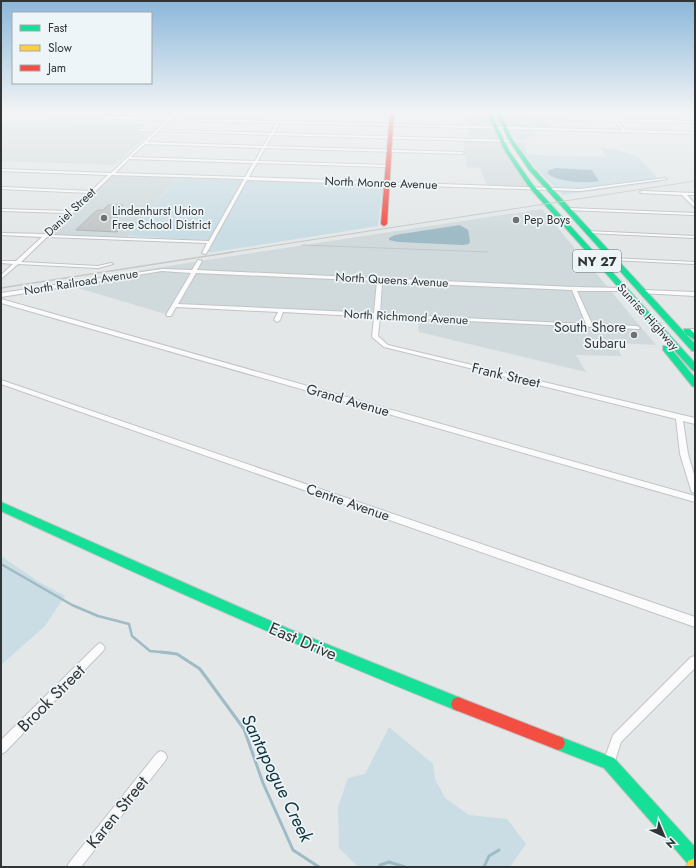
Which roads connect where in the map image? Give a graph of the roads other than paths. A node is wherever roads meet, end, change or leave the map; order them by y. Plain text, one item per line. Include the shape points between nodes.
1 (134, 153) edge
2 (261, 153) edge
3 (390, 153) edge
4 (444, 153) edge
5 (462, 153) dead end
6 (506, 153) edge
7 (519, 153) edge
8 (128, 158) junction
9 (256, 162) junction
10 (388, 166) junction
11 (1, 170) edge
12 (112, 174) junction
13 (247, 178) junction
14 (665, 179) dead end
15 (387, 183) junction
16 (1, 188) edge
17 (532, 188) junction
18 (548, 188) junction
19 (92, 192) junction
20 (642, 192) dead end
21 (683, 193) junction
22 (695, 194) edge
23 (548, 206) junction
24 (695, 207) edge
25 (568, 209) junction
26 (1, 210) edge
27 (70, 212) junction
28 (695, 214) edge
29 (384, 224) dead end
30 (588, 232) junction
31 (1, 234) edge
32 (46, 236) junction
33 (695, 237) edge
34 (209, 242) junction
35 (204, 253) dead end
36 (612, 260) junction
37 (200, 261) dead end
38 (1, 262) edge
39 (16, 263) junction
40 (695, 263) edge
41 (111, 264) dead end
42 (162, 270) joint
43 (194, 272) junction
44 (1, 278) edge
45 (380, 280) junction
46 (574, 289) junction
47 (623, 290) junction
48 (643, 292) junction
49 (695, 294) edge
50 (1, 295) edge
51 (1, 301) edge
52 (175, 305) junction
53 (281, 310) junction
54 (169, 315) dead end
55 (377, 315) junction
56 (646, 315) junction
57 (277, 320) dead end
58 (590, 326) junction
59 (637, 328) dead end
60 (691, 331) edge
61 (695, 338) edge
62 (695, 349) edge
63 (695, 368) edge
64 (1, 382) edge
65 (695, 384) edge
66 (679, 417) junction
67 (695, 421) edge
68 (695, 490) edge
69 (695, 499) edge
70 (1, 506) edge
71 (695, 622) edge
72 (100, 648) dead end
73 (695, 661) edge
74 (1, 748) edge
75 (161, 757) dead end
76 (609, 763) junction
77 (695, 859) edge
78 (73, 867) edge

1 - 8 street, Daniel Street
2 - 9 street
3 - 10 main road
4 - 5 street
6 - 17 main road, Sunrise Highway / NY 27
7 - 18 main road, Sunrise Highway / NY 27
8 - 9 street
8 - 12 street, Daniel Street
9 - 10 street
9 - 13 street
10 - 15 main road
11 - 12 street, North Monroe Avenue
12 - 13 street, North Monroe Avenue
12 - 19 street, Daniel Street
13 - 15 street, North Monroe Avenue
13 - 34 street
14 - 18 street, North Monroe Avenue via 595,189
15 - 17 street, North Monroe Avenue
15 - 29 main road
16 - 19 street
17 - 18 street, North Monroe Avenue
17 - 23 main road, Sunrise Highway / NY 27
18 - 25 main road, Sunrise Highway / NY 27
19 - 27 street, Daniel Street
20 - 21 street
21 - 22 street
21 - 24 street
23 - 25 main road
23 - 47 main road, Sunrise Highway / NY 27
25 - 28 street
25 - 30 main road, Sunrise Highway / NY 27
26 - 27 street
27 - 32 street, Daniel Street
30 - 33 street
30 - 36 main road, Sunrise Highway / NY 27
31 - 32 street
32 - 34 street
32 - 39 street, Daniel Street
34 - 35 street
36 - 40 street
36 - 48 main road, Sunrise Highway / NY 27
37 - 43 street
38 - 39 street
39 - 41 street via 98,267
39 - 44 street, Daniel Street
42 - 43 street, North Queens Avenue
42 - 50 street, North Railroad Avenue
43 - 45 street, North Queens Avenue
43 - 52 street
45 - 46 street, North Queens Avenue
45 - 55 street, Frank Street
46 - 47 street, North Queens Avenue
46 - 58 street
47 - 56 main road, Sunrise Highway / NY 27
47 - 62 main road via 637,294 668,327
48 - 49 street
48 - 60 main road, Sunrise Highway
48 - 62 main road, Sunrise Highway / NY 27
51 - 69 street, Grand Avenue
52 - 53 street, North Richmond Avenue
52 - 54 street
53 - 55 street, North Richmond Avenue
53 - 57 street
55 - 58 street, North Richmond Avenue
55 - 66 street, Frank Street via 375,337 386,346
56 - 63 main road, Sunrise Highway / NY 27
56 - 65 main road, Sunrise Highway via 666,348
58 - 59 street, North Richmond Avenue
60 - 61 main road, Sunrise Highway
64 - 71 street, Centre Avenue
66 - 67 street, Frank Street
66 - 68 street via 684,454
70 - 76 main road, East Drive via 373,671
72 - 74 street, Brook Street
73 - 76 street via 617,739
75 - 78 street, Karen Street
76 - 77 main road

